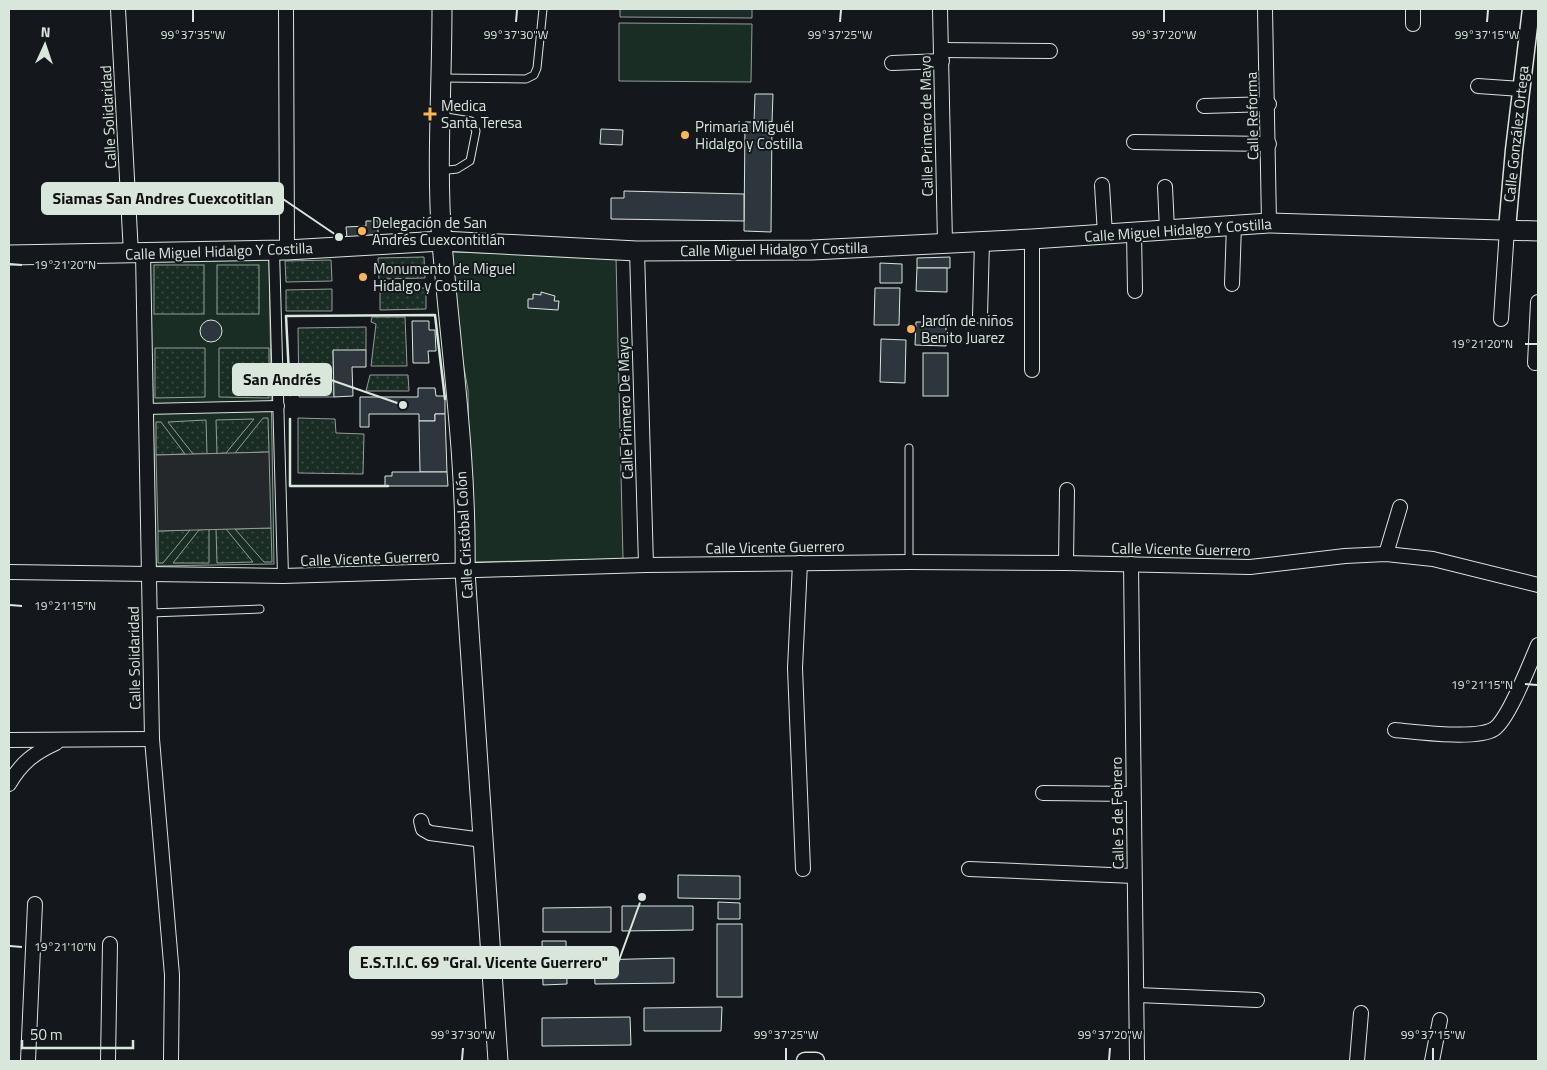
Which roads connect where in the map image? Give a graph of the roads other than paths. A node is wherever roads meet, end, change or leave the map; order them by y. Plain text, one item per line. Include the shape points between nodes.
1 (118, 9) edge
2 (286, 9) edge
3 (442, 9) edge
4 (543, 9) edge
5 (940, 9) edge
6 (1265, 9) edge
7 (1413, 9) edge
8 (1531, 9) edge
9 (1412, 24) dead end
10 (1050, 51) dead end
11 (942, 55) junction
12 (892, 63) dead end
13 (441, 78) junction
14 (1478, 86) dead end
15 (1521, 89) junction
16 (1268, 104) junction
17 (1204, 106) dead end
18 (440, 116) junction
19 (1134, 142) dead end
20 (1269, 144) junction
21 (439, 171) junction
22 (1102, 185) dead end
23 (1166, 187) dead end
24 (1269, 224) junction
25 (1234, 225) junction
26 (1167, 229) junction
27 (1507, 229) junction
28 (1134, 231) junction
29 (1538, 231) edge
30 (1104, 234) junction
31 (1032, 239) junction
32 (442, 242) junction
33 (982, 242) junction
34 (945, 243) junction
35 (280, 250) junction
36 (637, 251) junction
37 (137, 253) junction
38 (9, 255) edge
39 (1232, 284) dead end
40 (1135, 291) dead end
41 (1538, 302) edge
42 (980, 316) dead end
43 (1501, 319) dead end
44 (1535, 363) dead end
45 (1032, 370) dead end
46 (279, 406) junction
47 (145, 409) junction
48 (909, 448) dead end
49 (1067, 490) dead end
50 (1400, 508) dead end
51 (1386, 554) junction
52 (909, 562) junction
53 (800, 563) junction
54 (1066, 563) junction
55 (1130, 564) junction
56 (646, 565) junction
57 (465, 571) junction
58 (9, 572) edge
59 (148, 574) junction
60 (283, 576) junction
61 (1538, 585) edge
62 (260, 609) dead end
63 (150, 613) junction
64 (1538, 645) edge
65 (1395, 730) dead end
66 (152, 739) junction
67 (9, 740) edge
68 (61, 741) junction
69 (9, 784) edge
70 (1043, 793) dead end
71 (1133, 794) junction
72 (421, 821) dead end
73 (483, 840) junction
74 (803, 869) dead end
75 (969, 869) dead end
76 (1134, 876) junction
77 (35, 904) dead end
78 (110, 944) dead end
79 (1137, 995) junction
80 (1256, 1000) dead end
81 (1361, 1014) dead end
82 (1440, 1020) dead end
83 (28, 1061) edge
84 (108, 1061) edge
85 (171, 1061) edge
86 (498, 1061) edge
87 (805, 1061) edge
88 (815, 1061) edge
89 (1137, 1061) edge
90 (1357, 1061) edge
91 (1432, 1061) edge

1 - 37 street, Calle Solidaridad
2 - 35 street
3 - 13 main road, Calle Cristóbal Colón
4 - 13 lane via 534,75 526,80
5 - 11 street, Calle Primero de Mayo
6 - 16 street, Calle Reforma
7 - 9 street
8 - 15 street, Calle González Ortega
10 - 11 street
11 - 12 street
11 - 34 street, Calle Primero de Mayo
13 - 18 main road, Calle Cristóbal Colón
14 - 15 street
15 - 27 street, Calle González Ortega
16 - 17 street
16 - 20 street, Calle Reforma
18 - 21 main road, Calle Cristóbal Colón
18 - 21 lane via 466,118 476,131 470,161 456,169
19 - 20 street
20 - 24 street, Calle Reforma
21 - 32 main road, Calle Cristóbal Colón
22 - 30 street
23 - 26 street
24 - 25 main road, Calle Miguel Hidalgo Y Costilla
24 - 27 main road, Calle Miguel Hidalgo Y Costilla
25 - 26 main road, Calle Miguel Hidalgo Y Costilla
25 - 39 street
26 - 28 main road, Calle Miguel Hidalgo Y Costilla
27 - 29 main road, Calle Miguel Hidalgo Y Costilla
27 - 43 street
28 - 30 main road, Calle Miguel Hidalgo Y Costilla
28 - 40 street
30 - 31 main road, Calle Miguel Hidalgo Y Costilla
31 - 33 main road, Calle Miguel Hidalgo Y Costilla
31 - 45 street
32 - 35 main road, Calle Miguel Hidalgo Y Costilla
32 - 36 main road, Calle Miguel Hidalgo Y Costilla
32 - 57 main road, Calle Cristóbal Colón via 457,393
33 - 34 main road, Calle Miguel Hidalgo Y Costilla
33 - 42 street
34 - 36 main road, Calle Miguel Hidalgo Y Costilla via 803,250
35 - 37 main road, Calle Miguel Hidalgo Y Costilla
35 - 46 street
36 - 56 street, Calle Primero De Mayo
37 - 38 main road, Calle Miguel Hidalgo Y Costilla
37 - 47 street, Calle Solidaridad
41 - 44 street
46 - 47 street
46 - 60 street
47 - 59 street, Calle Solidaridad
48 - 52 lane
49 - 54 street
50 - 51 street
51 - 55 street, Calle Vicente Guerrero via 1250,567
51 - 61 street, Calle Vicente Guerrero via 1433,559
52 - 53 street, Calle Vicente Guerrero
52 - 54 street, Calle Vicente Guerrero
53 - 56 street, Calle Vicente Guerrero
53 - 74 street via 795,668
54 - 55 street, Calle Vicente Guerrero
55 - 71 street, Calle 5 de Febrero
56 - 57 street, Calle Vicente Guerrero
57 - 60 street, Calle Vicente Guerrero
57 - 73 main road, Calle Cristóbal Colón
58 - 59 street, Calle Vicente Guerrero
59 - 60 street, Calle Vicente Guerrero
59 - 63 street, Calle Solidaridad
62 - 63 lane
63 - 66 street, Calle Solidaridad
64 - 65 street via 1508,711 1495,729 1486,733 1443,734
66 - 68 street
66 - 85 street, Calle Solidaridad via 172,975
67 - 68 street
68 - 69 street via 26,760
70 - 71 street
71 - 76 street, Calle 5 de Febrero
72 - 73 street via 423,829 430,833
73 - 86 main road, Calle Cristóbal Colón
75 - 76 street
76 - 79 street, Calle 5 de Febrero
77 - 83 street
78 - 84 street
79 - 80 street
79 - 89 street, Calle 5 de Febrero
81 - 90 street
82 - 91 street
87 - 88 street

